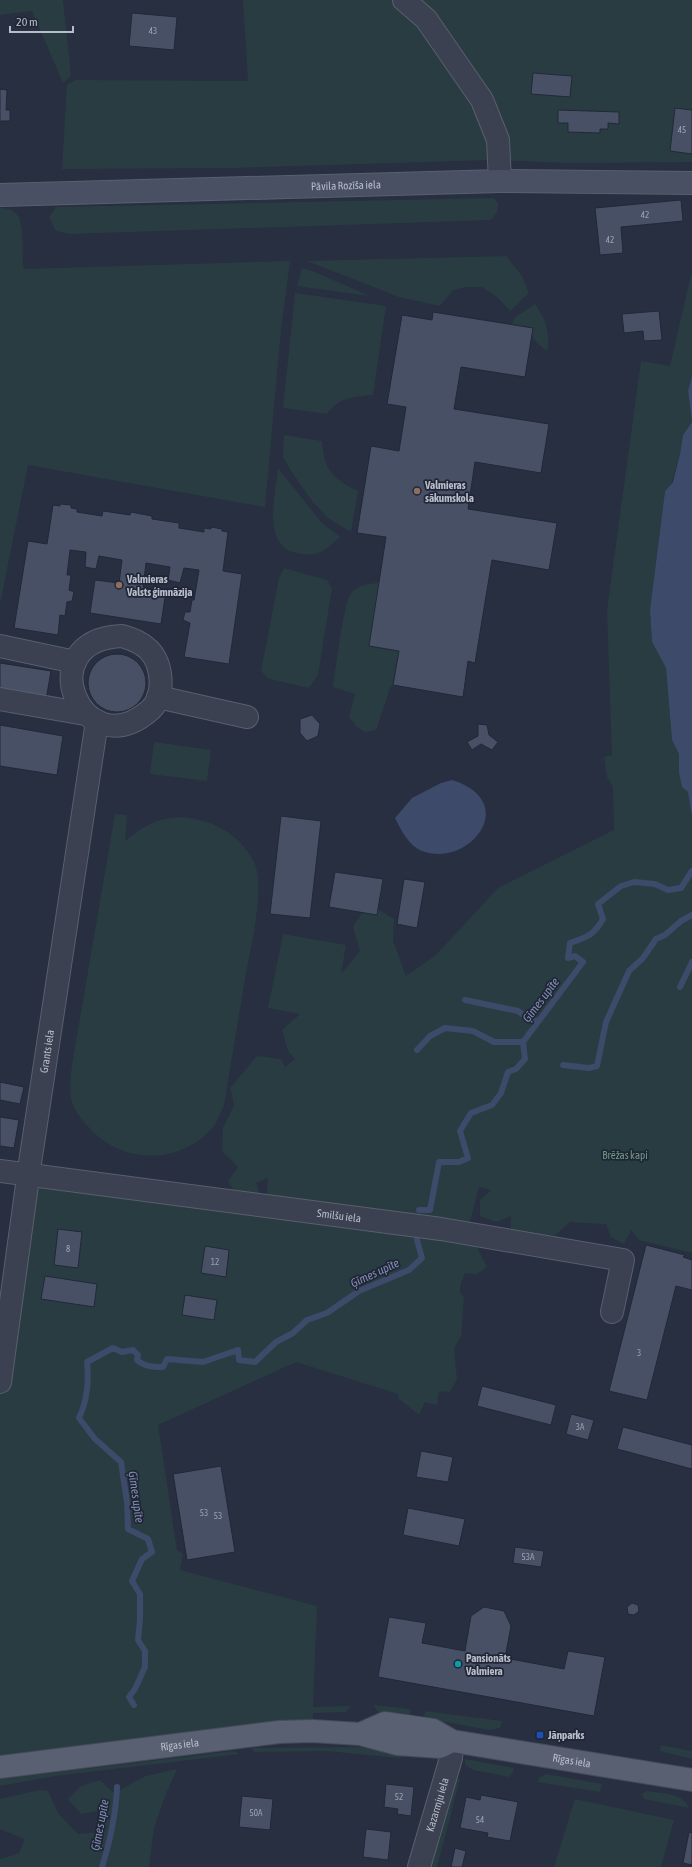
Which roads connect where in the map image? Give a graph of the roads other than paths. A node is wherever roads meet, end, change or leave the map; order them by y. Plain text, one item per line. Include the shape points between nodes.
1 (404, 0) edge
2 (500, 181) junction
3 (692, 183) edge
4 (0, 195) edge
5 (0, 646) edge
6 (75, 662) junction
7 (158, 697) junction
8 (0, 699) edge
9 (91, 717) junction
10 (247, 717) dead end
11 (0, 1171) edge
12 (29, 1175) junction
13 (612, 1312) dead end
14 (0, 1382) edge
15 (452, 1741) junction
16 (0, 1767) edge
17 (692, 1780) edge
18 (419, 1867) edge

1 - 2 street via 426,19 482,100 498,140
2 - 3 street, Pāvila Rozīša iela
2 - 4 street, Pāvila Rozīša iela
5 - 6 street
6 - 7 street via 83,650 106,636 122,636 137,641 149,650 157,663 161,678
6 - 9 street via 71,675 72,689 77,702
7 - 9 street via 155,706 141,718 127,724 112,725
7 - 10 street
8 - 9 street
9 - 12 street, Grants iela
11 - 12 street, Smilšu iela
12 - 13 street, Smilšu iela via 441,1229 623,1260
12 - 14 street, Grants iela
15 - 16 main road, Rīgas iela via 433,1730 385,1723 360,1734 279,1732
15 - 17 main road, Rīgas iela
15 - 18 street, Kazarmju iela via 451,1758

